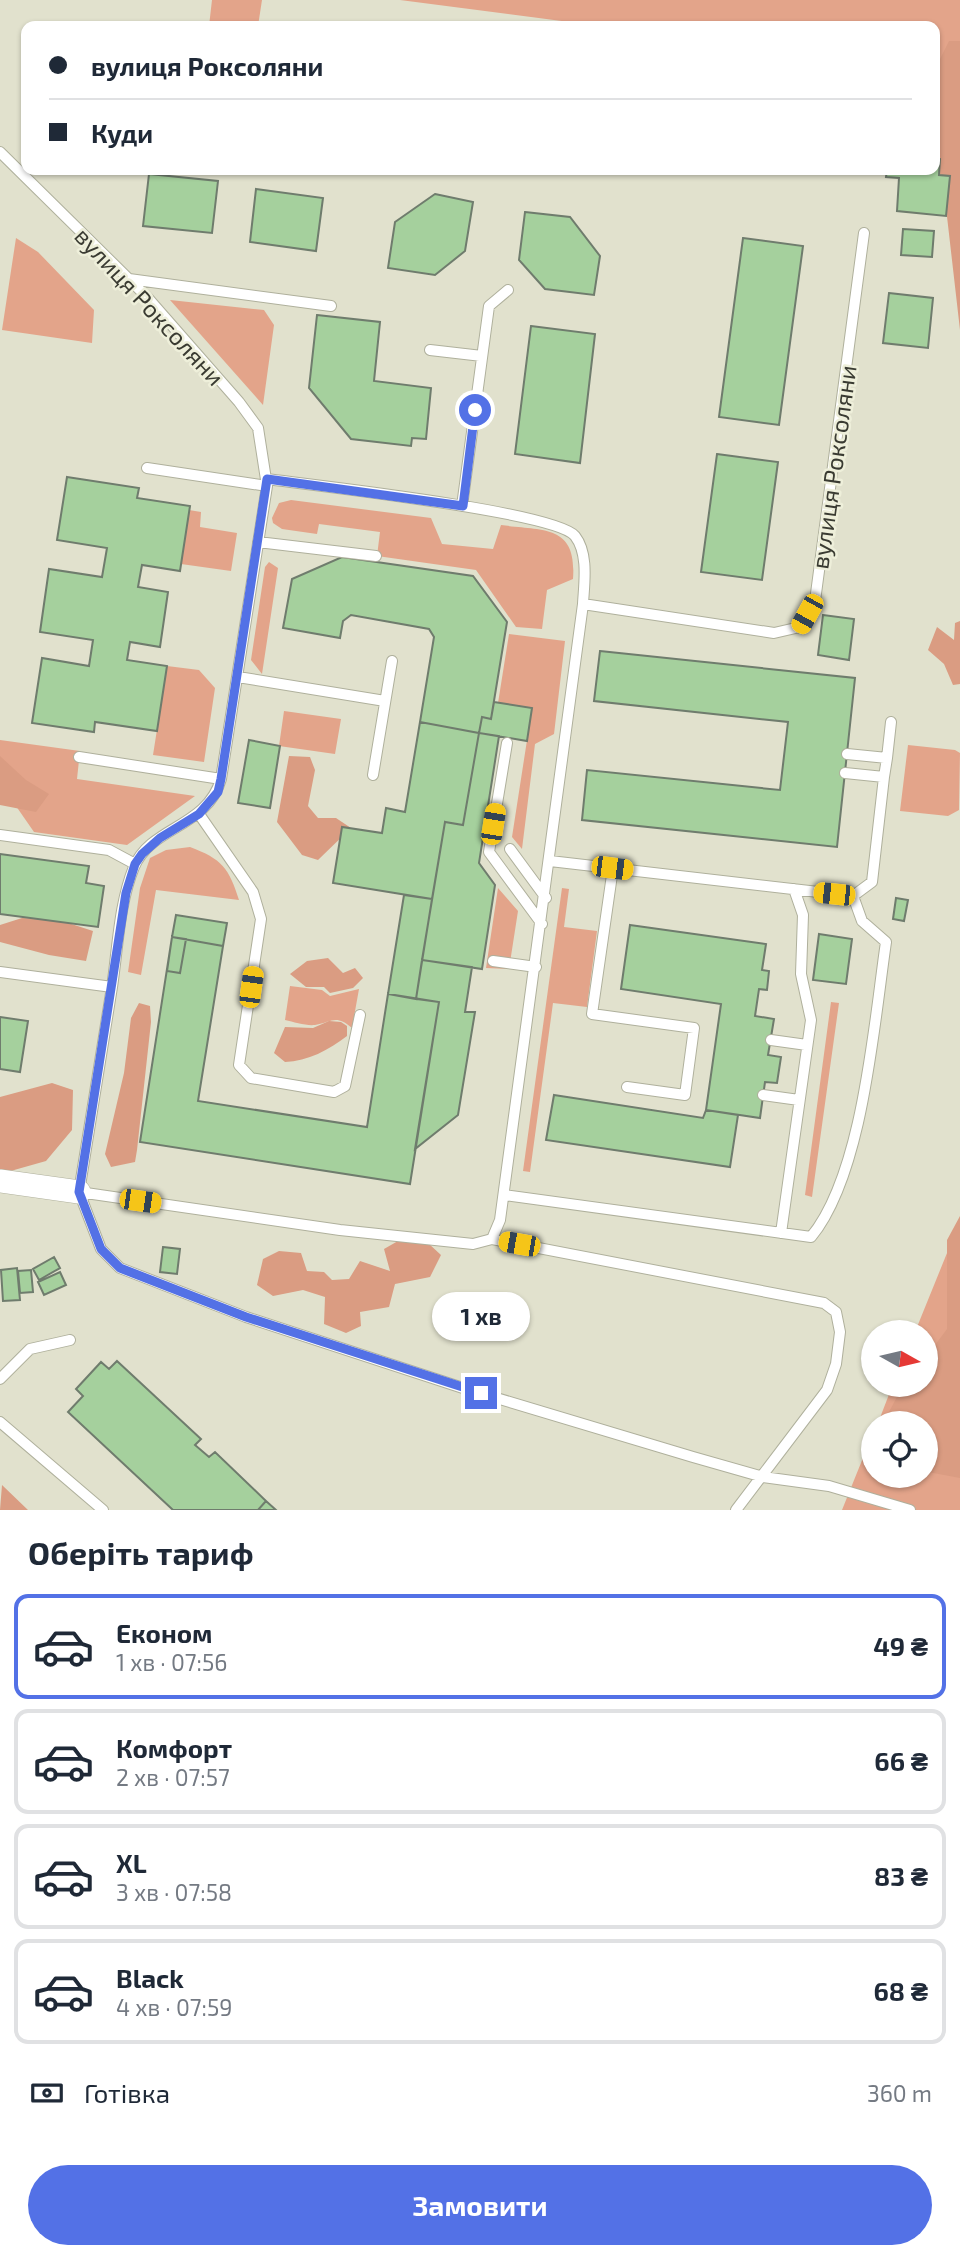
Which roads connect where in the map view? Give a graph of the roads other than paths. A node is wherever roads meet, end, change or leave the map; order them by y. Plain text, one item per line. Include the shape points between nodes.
1 (0, 152) edge
2 (21, 173) edge
3 (23, 175) edge
4 (864, 233) dead end
5 (129, 279) junction
6 (508, 290) dead end
7 (331, 306) dead end
8 (430, 350) dead end
9 (482, 356) junction
10 (147, 468) dead end
11 (267, 483) junction
12 (463, 506) junction
13 (258, 542) junction
14 (376, 556) dead end
15 (583, 604) junction
16 (392, 661) dead end
17 (238, 677) junction
18 (386, 701) junction
19 (891, 722) dead end
20 (506, 743) dead end
21 (847, 754) dead end
22 (79, 757) dead end
23 (887, 758) junction
24 (845, 773) dead end
25 (373, 775) dead end
26 (884, 777) junction
27 (221, 779) junction
28 (199, 814) junction
29 (0, 835) edge
30 (510, 849) dead end
31 (550, 861) junction
32 (135, 864) junction
33 (612, 868) junction
34 (794, 889) junction
35 (853, 896) junction
36 (546, 898) junction
37 (542, 924) junction
38 (494, 961) dead end
39 (536, 967) junction
40 (0, 972) edge
41 (112, 987) junction
42 (360, 1015) dead end
43 (771, 1040) dead end
44 (807, 1045) junction
45 (627, 1087) dead end
46 (763, 1095) dead end
47 (799, 1100) junction
48 (0, 1181) edge
49 (79, 1192) junction
50 (503, 1195) junction
51 (781, 1233) junction
52 (492, 1239) junction
53 (70, 1340) dead end
54 (0, 1379) edge
55 (0, 1422) edge
56 (761, 1476) junction
57 (103, 1510) edge
58 (736, 1510) edge
59 (910, 1510) edge

1 - 2 lane, вулиця Роксоляни
3 - 5 lane, вулиця Роксоляни
4 - 15 lane, вулиця Роксоляни via 815,601 800,627 774,633
5 - 7 lane
5 - 11 lane, вулиця Роксоляни via 258,428
6 - 9 lane via 489,306
8 - 9 lane
9 - 12 lane
10 - 11 lane
11 - 12 lane
11 - 13 lane, вулиця Роксоляни
12 - 15 lane via 558,525 575,536 584,564
13 - 14 lane
13 - 17 lane, вулиця Роксоляни
15 - 31 lane
16 - 18 lane
17 - 18 lane
17 - 27 lane, вулиця Роксоляни
18 - 25 lane
19 - 23 lane
20 - 37 lane via 489,852
21 - 23 lane
22 - 27 lane
23 - 26 lane
24 - 26 lane
26 - 35 lane via 872,881
27 - 28 lane, вулиця Роксоляни via 218,792
28 - 32 lane, вулиця Роксоляни via 160,838
28 - 42 lane via 253,892 261,919 239,1065 251,1079 334,1092 345,1086
29 - 32 lane via 109,850
30 - 36 lane
31 - 33 lane
31 - 36 lane
32 - 41 lane, вулиця Роксоляни via 122,912
33 - 34 lane
33 - 45 lane via 592,1014 694,1028 685,1095
34 - 35 lane
34 - 44 lane via 803,915 802,974 811,1020
35 - 51 lane via 862,921 886,943 858,1127 826,1219 811,1237
36 - 37 lane
37 - 39 lane
38 - 39 lane
39 - 50 lane
40 - 41 lane
41 - 49 lane, вулиця Роксоляни
43 - 44 lane
44 - 47 lane
46 - 47 lane
47 - 51 lane
48 - 49 street
49 - 52 lane via 340,1230 473,1244
49 - 56 lane via 101,1249 120,1268 246,1317 463,1388
50 - 51 lane
50 - 52 lane
52 - 56 lane via 824,1303 836,1312 838,1353 827,1390
53 - 54 lane via 30,1349
55 - 57 lane
56 - 58 lane
56 - 59 lane via 829,1486

